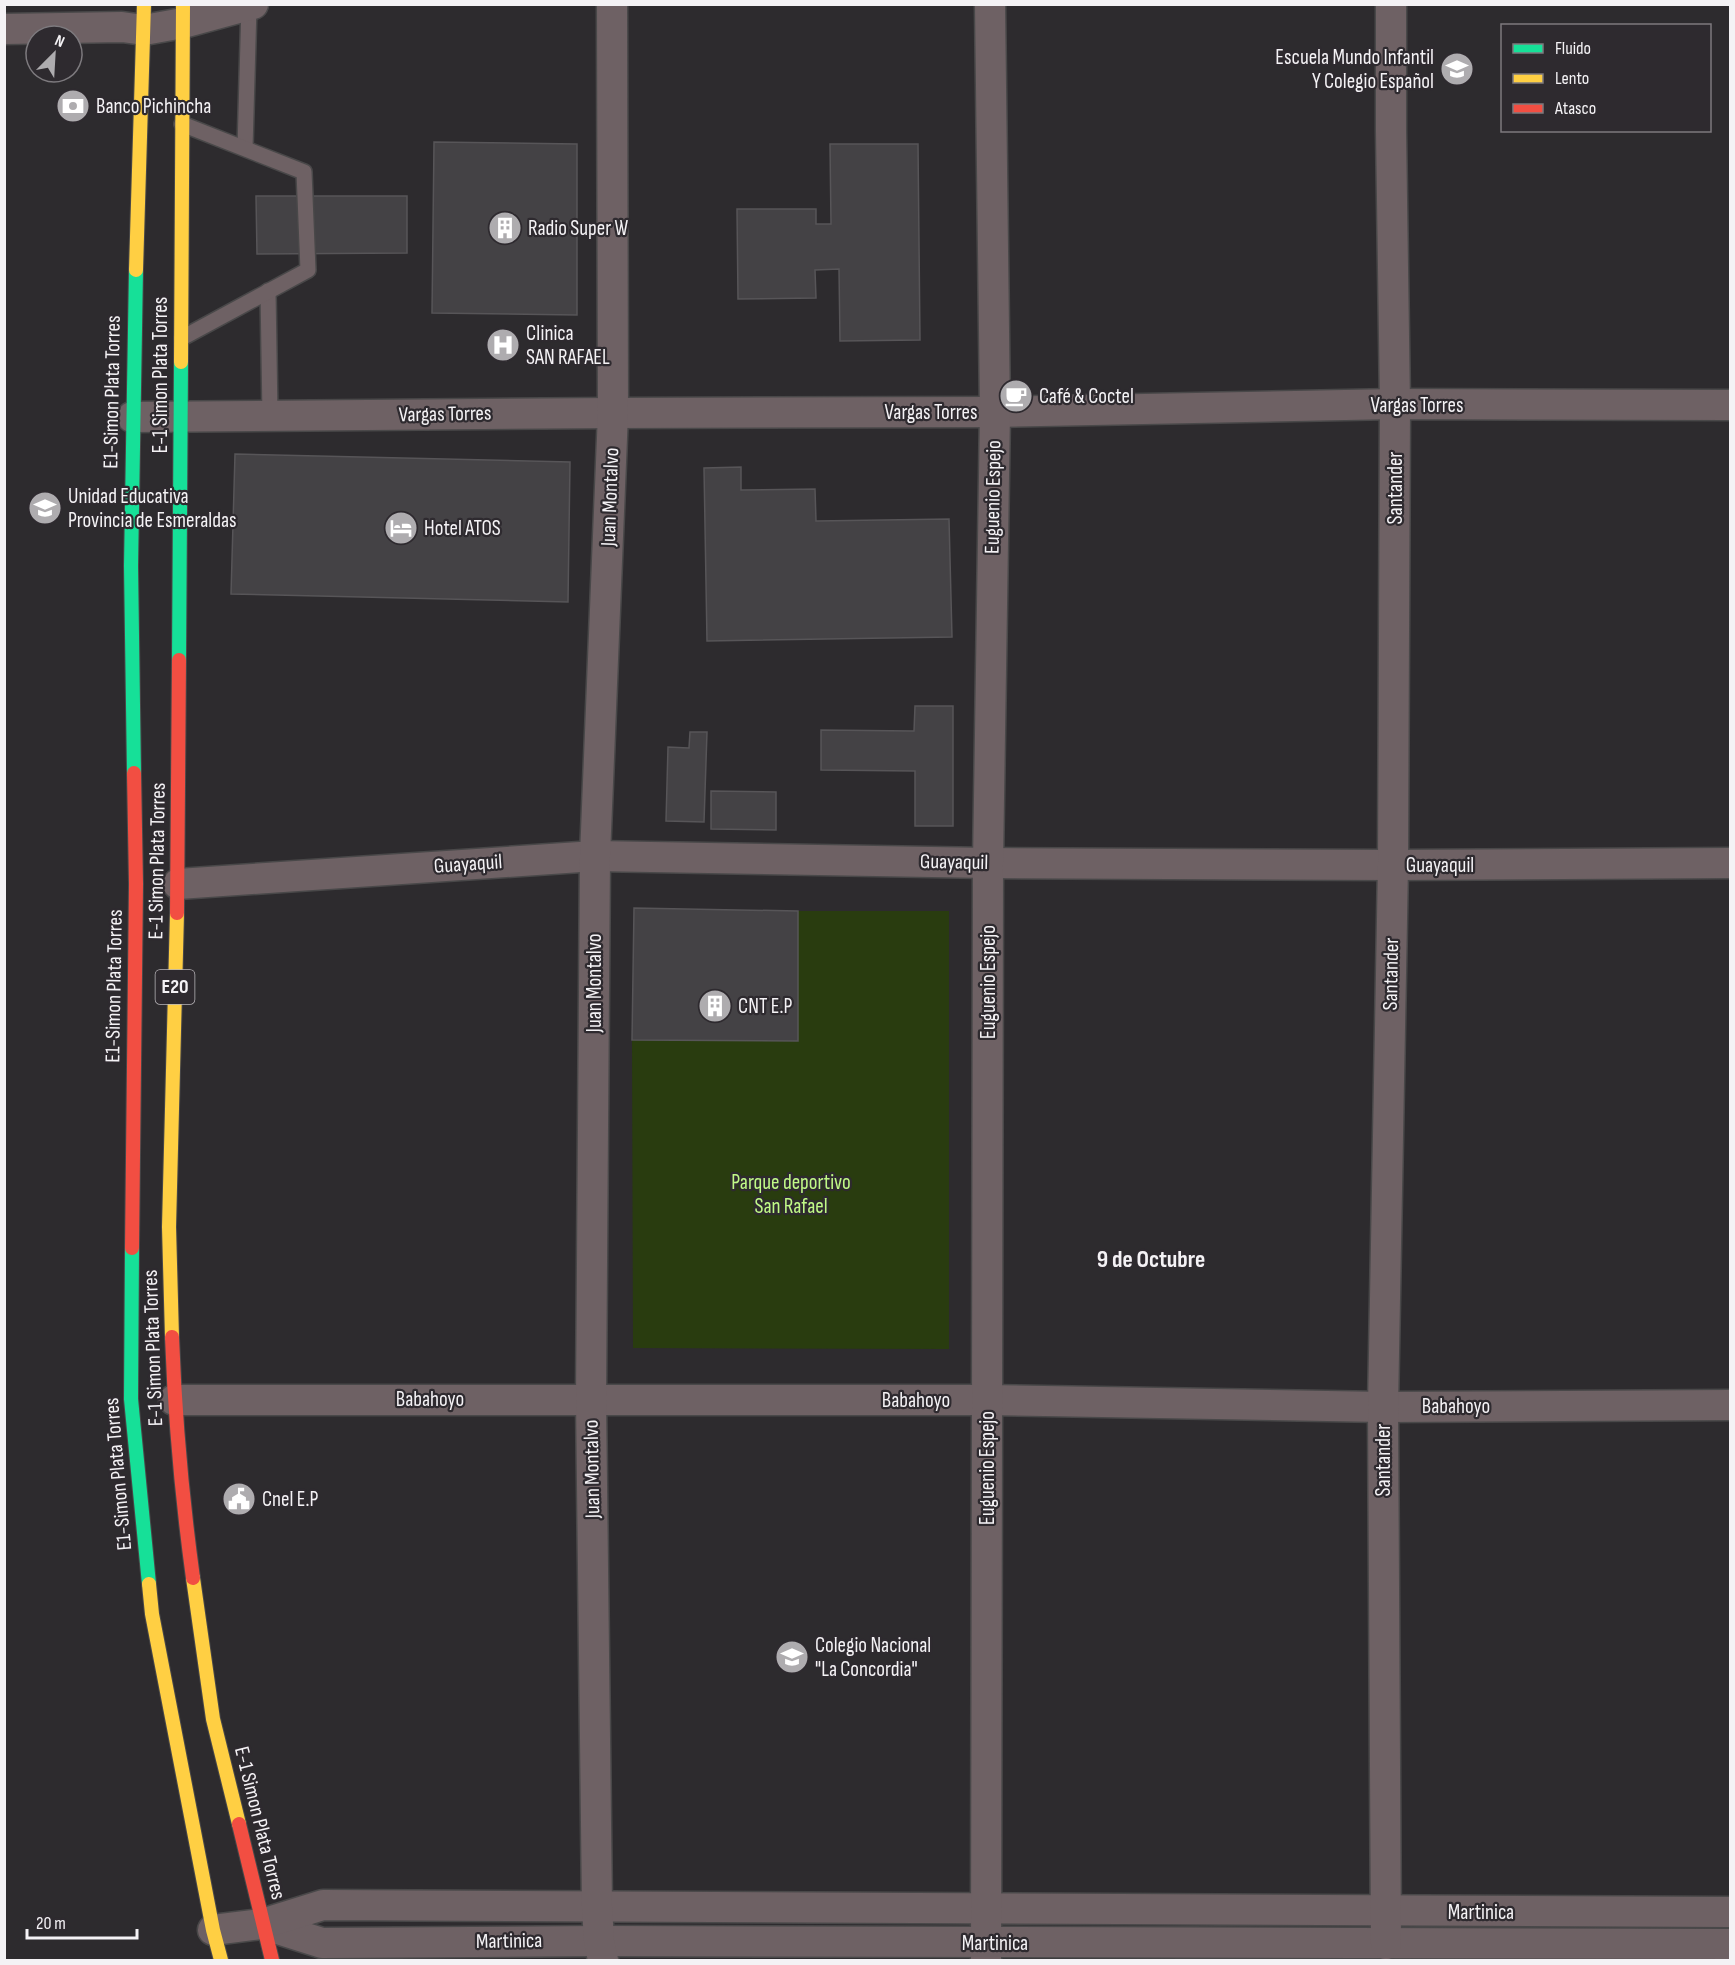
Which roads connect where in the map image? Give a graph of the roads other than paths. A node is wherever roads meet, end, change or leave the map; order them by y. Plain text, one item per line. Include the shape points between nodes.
1 (612, 4) edge
2 (990, 4) edge
3 (1391, 4) edge
4 (251, 5) edge
5 (183, 14) edge
6 (144, 17) edge
7 (4, 28) edge
8 (182, 124) junction
9 (245, 148) junction
10 (268, 291) junction
11 (182, 338) junction
12 (1395, 404) junction
13 (1731, 405) edge
14 (613, 412) junction
15 (995, 412) junction
16 (270, 416) junction
17 (132, 417) junction
18 (182, 417) junction
19 (595, 856) junction
20 (988, 863) junction
21 (1731, 863) edge
22 (1393, 865) junction
23 (178, 884) junction
24 (591, 1399) junction
25 (174, 1400) junction
26 (987, 1400) junction
27 (1731, 1405) edge
28 (1383, 1407) junction
29 (597, 1907) junction
30 (986, 1909) junction
31 (1385, 1911) junction
32 (1731, 1912) edge
33 (262, 1924) junction
34 (213, 1930) junction
35 (1386, 1944) junction
36 (1731, 1944) edge
37 (601, 1951) edge
38 (986, 1952) edge
39 (221, 1960) edge
40 (272, 1960) edge

1 - 14 street, Juan Montalvo
2 - 15 street, Euguenio Espejo
3 - 12 street, Santander
4 - 5 street
4 - 9 lane
5 - 6 street
5 - 8 highway, E-1 Simon Plata Torres / E20
6 - 7 street via 122,27
6 - 17 highway, E1-Simon Plata Torres / E20
8 - 9 lane
8 - 11 highway, E-1 Simon Plata Torres / E20
9 - 10 lane via 304,172 308,270
10 - 11 lane
10 - 16 lane
11 - 18 highway, E-1 Simon Plata Torres / E20
12 - 13 street, Vargas Torres
12 - 15 street, Vargas Torres
12 - 22 street, Santander
14 - 15 street, Vargas Torres
14 - 16 street, Vargas Torres
14 - 19 street, Juan Montalvo
15 - 20 street, Euguenio Espejo
16 - 18 street, Vargas Torres
17 - 18 street, Vargas Torres
17 - 34 highway, E1-Simon Plata Torres / E20 via 136,884 131,1400 152,1614
18 - 23 highway, E-1 Simon Plata Torres / E20
19 - 20 street, Guayaquil
19 - 23 street, Guayaquil
19 - 24 street, Juan Montalvo
20 - 22 street, Guayaquil
20 - 26 street, Euguenio Espejo
21 - 22 street, Guayaquil
22 - 28 street, Santander
23 - 25 highway, E-1 Simon Plata Torres / E20 via 169,1227
24 - 25 street, Babahoyo
24 - 26 street, Babahoyo
24 - 29 street, Juan Montalvo
25 - 33 highway, E-1 Simon Plata Torres / E20 via 186,1527 213,1719
26 - 28 street, Babahoyo
26 - 30 street, Euguenio Espejo
27 - 28 street, Babahoyo
28 - 31 street, Santander
29 - 30 street, Martinica
29 - 33 street, Martinica via 323,1905
29 - 37 street, Juan Montalvo
30 - 31 street, Martinica
30 - 38 street, Euguenio Espejo
31 - 32 street, Martinica
31 - 35 street, Santander
33 - 34 street, Martinica
33 - 37 street, Martinica via 322,1943
33 - 40 highway, E-1 Simon Plata Torres / E20
34 - 39 highway, E1-Simon Plata Torres / E20
35 - 36 street, Martinica
35 - 38 street, Martinica
37 - 38 street, Martinica

